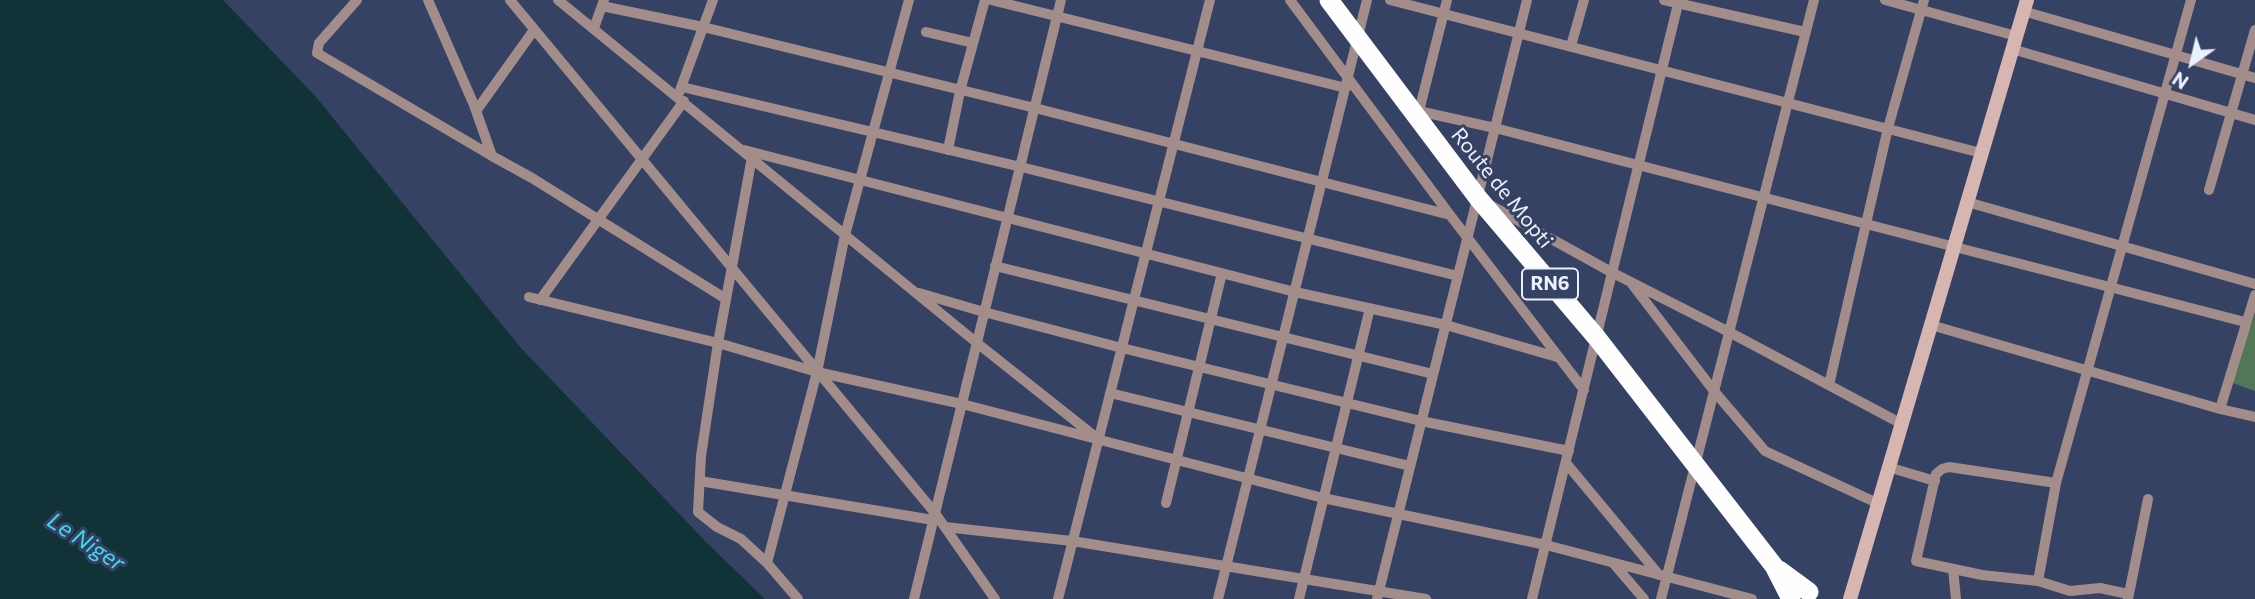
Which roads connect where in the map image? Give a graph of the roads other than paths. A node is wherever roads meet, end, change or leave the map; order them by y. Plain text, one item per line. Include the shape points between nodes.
1 (428, 0) edge
2 (510, 0) edge
3 (558, 0) edge
4 (713, 0) edge
5 (909, 0) edge
6 (985, 0) edge
7 (991, 0) edge
8 (1061, 0) edge
9 (1210, 0) edge
10 (1290, 0) edge
11 (1329, 0) edge
12 (1367, 0) edge
13 (1390, 0) edge
14 (1447, 0) edge
15 (1527, 0) edge
16 (1584, 0) edge
17 (1664, 0) edge
18 (1814, 0) edge
19 (1885, 0) edge
20 (2192, 0) edge
21 (1679, 2) edge
22 (349, 3) edge
23 (603, 3) edge
24 (1923, 5) edge
25 (2025, 6) edge
26 (1443, 14) junction
27 (1057, 17) junction
28 (704, 27) junction
29 (594, 28) junction
30 (534, 30) junction
31 (2255, 30) edge
32 (926, 32) dead end
33 (1805, 32) junction
34 (1519, 33) junction
35 (1358, 37) junction
36 (2014, 42) junction
37 (973, 43) junction
38 (1571, 46) junction
39 (1197, 52) junction
40 (2176, 55) junction
41 (1662, 70) junction
42 (888, 74) junction
43 (2242, 75) junction
44 (2255, 78) edge
45 (1347, 83) junction
46 (960, 91) junction
47 (2165, 94) junction
48 (681, 95) junction
49 (1787, 102) junction
50 (1035, 108) junction
51 (1415, 110) junction
52 (476, 111) junction
53 (2231, 113) junction
54 (2255, 120) edge
55 (1495, 128) junction
56 (1888, 128) junction
57 (872, 133) junction
58 (1173, 145) junction
59 (948, 150) junction
60 (1981, 153) junction
61 (748, 154) junction
62 (492, 156) junction
63 (642, 161) junction
64 (1639, 166) junction
65 (1021, 167) junction
66 (860, 181) junction
67 (1322, 181) junction
68 (2209, 190) dead end
69 (1478, 198) junction
70 (1763, 198) junction
71 (1159, 202) junction
72 (1967, 202) junction
73 (1450, 215) junction
74 (1008, 217) junction
75 (597, 219) junction
76 (1865, 224) junction
77 (845, 235) junction
78 (1308, 238) junction
79 (1468, 239) junction
80 (2122, 246) junction
81 (1954, 247) junction
82 (1146, 254) junction
83 (995, 266) junction
84 (732, 269) junction
85 (1222, 273) junction
86 (1613, 273) junction
87 (1458, 276) junction
88 (1630, 282) junction
89 (2255, 284) edge
90 (2111, 288) junction
91 (914, 291) junction
92 (1295, 292) junction
93 (2255, 295) edge
94 (726, 299) junction
95 (1133, 301) junction
96 (1370, 308) junction
97 (984, 312) junction
98 (1211, 320) junction
99 (2245, 322) junction
100 (1446, 325) junction
101 (1931, 325) junction
102 (1729, 332) junction
103 (1283, 338) junction
104 (1597, 338) junction
105 (718, 343) junction
106 (977, 344) junction
107 (1122, 348) junction
108 (1358, 356) junction
109 (1558, 357) junction
110 (1199, 366) junction
111 (2087, 371) junction
112 (817, 372) junction
113 (1433, 374) junction
114 (1272, 383) junction
115 (1829, 386) junction
116 (1584, 390) junction
117 (1714, 391) junction
118 (1110, 393) junction
119 (1346, 402) junction
120 (962, 404) junction
121 (2220, 409) junction
122 (1188, 412) junction
123 (2255, 416) edge
124 (1421, 421) junction
125 (1902, 424) junction
126 (1260, 430) junction
127 (1098, 439) junction
128 (1335, 449) junction
129 (1569, 451) junction
130 (1177, 459) junction
131 (1566, 463) junction
132 (1410, 466) junction
133 (1694, 466) junction
134 (1888, 467) junction
135 (1248, 478) junction
136 (700, 481) junction
137 (1935, 481) junction
138 (2056, 483) junction
139 (786, 495) junction
140 (1323, 498) junction
141 (2148, 499) dead end
142 (1166, 503) dead end
143 (1877, 503) junction
144 (1398, 515) junction
145 (934, 517) junction
146 (945, 527) junction
147 (1072, 541) junction
148 (1546, 545) junction
149 (767, 563) junction
150 (1613, 563) junction
151 (1227, 565) junction
152 (1952, 569) junction
153 (1663, 576) junction
154 (1304, 579) junction
155 (2038, 581) junction
156 (1378, 595) edge
157 (1803, 597) edge
158 (1848, 597) edge
159 (2128, 597) edge
160 (798, 599) edge
161 (914, 599) edge
162 (995, 599) edge
163 (1058, 599) edge
164 (1218, 599) edge
165 (1298, 599) edge
166 (1426, 599) edge
167 (1532, 599) edge
168 (1644, 599) edge
169 (1661, 599) edge
170 (1752, 599) edge
171 (1956, 599) edge

1 - 52 street
2 - 30 street
3 - 29 street
4 - 28 street
5 - 42 street
6 - 37 street
7 - 27 street
8 - 27 street
9 - 39 street
10 - 45 street
11 - 35 highway, Route de Mopti / RN6
12 - 35 street
13 - 26 street
14 - 26 street
15 - 34 street
16 - 38 street
17 - 21 street
18 - 33 street
19 - 24 street
20 - 40 street
21 - 33 street
21 - 41 street
22 - 62 street via 319,43 317,54
23 - 28 street
23 - 29 street
24 - 36 street
24 - 56 street
25 - 36 street
25 - 40 street
26 - 34 street
26 - 51 street
27 - 39 street
27 - 50 street
28 - 42 street
28 - 48 street
29 - 48 street
30 - 52 street
30 - 63 street
31 - 43 street
32 - 37 street
33 - 49 street
34 - 38 street
34 - 55 street
35 - 45 street
35 - 51 highway, Route de Mopti / RN6
36 - 47 street
36 - 60 street
37 - 46 street
38 - 41 street
39 - 45 street
39 - 58 street
40 - 43 street
40 - 47 street
41 - 49 street
41 - 64 street
42 - 46 street
42 - 57 street
43 - 44 street
43 - 53 street
45 - 67 street
45 - 73 street
46 - 50 street
46 - 59 street
47 - 53 street
47 - 80 street
48 - 57 street
48 - 61 street
48 - 63 street
49 - 56 street
49 - 70 street
50 - 58 street
50 - 65 street
51 - 55 street
51 - 69 highway, Route de Mopti / RN6
52 - 62 street
53 - 54 street
53 - 68 street
55 - 64 street
55 - 69 street
56 - 60 street
56 - 76 street
57 - 59 street
57 - 66 street
58 - 67 street
58 - 71 street
59 - 65 street
60 - 72 street
61 - 66 street
61 - 77 street
61 - 84 street
62 - 75 street
63 - 75 street
63 - 84 street
64 - 70 street
64 - 86 street
65 - 71 street
65 - 74 street
66 - 74 street
66 - 77 street
67 - 73 street
67 - 78 street
69 - 79 street
69 - 86 street
69 - 104 highway, Route de Mopti / RN6
70 - 76 street
70 - 102 street
71 - 78 street
71 - 82 street
72 - 80 street
72 - 81 street
73 - 79 street
74 - 82 street
74 - 83 street
75 - 94 street
75 - 105 street via 535,298
76 - 81 street
76 - 115 street
77 - 91 street
77 - 112 street
78 - 87 street
78 - 92 street
79 - 87 street
79 - 109 street
80 - 89 street
80 - 90 street
81 - 90 street
81 - 101 street
82 - 85 street
82 - 95 street
83 - 95 street
83 - 97 street
84 - 94 street
84 - 112 street
85 - 92 street
85 - 98 street
86 - 88 street
86 - 104 street
87 - 100 street
88 - 102 street
88 - 117 street
90 - 99 street
90 - 111 street
91 - 97 street
91 - 106 street
92 - 96 street
92 - 103 street
93 - 99 street
94 - 105 street
95 - 98 street
95 - 107 street
96 - 100 street
96 - 108 street
97 - 106 street
97 - 107 street
98 - 103 street
98 - 110 street
99 - 121 street
100 - 109 street
100 - 113 street
101 - 111 street
101 - 125 street
102 - 115 street
102 - 117 street
103 - 108 street
103 - 114 street
104 - 116 street
104 - 133 highway, Route de Mopti / RN6
105 - 112 street
105 - 136 street
106 - 120 street
106 - 127 street
107 - 110 street
107 - 118 street
108 - 113 street
108 - 119 street
109 - 116 street
110 - 114 street
110 - 122 street
111 - 121 street
111 - 138 street
112 - 120 street
112 - 139 street
112 - 145 street
113 - 124 street
114 - 119 street
114 - 126 street
115 - 125 street
116 - 129 street
117 - 133 street
117 - 143 street via 1765,451
118 - 122 street
118 - 127 street
119 - 124 street
119 - 128 street
120 - 127 street
120 - 145 street
121 - 123 street
122 - 126 street
122 - 130 street
124 - 129 street
124 - 132 street
125 - 134 street
126 - 128 street
126 - 135 street
127 - 130 street
127 - 147 street
128 - 132 street
128 - 140 street
129 - 131 street
130 - 135 street
130 - 142 street
131 - 148 street
131 - 153 street
132 - 144 street
133 - 153 street
133 - 157 highway, Route de Mopti / RN6
134 - 137 street
134 - 143 street
135 - 140 street
135 - 151 street
136 - 139 street
136 - 149 street via 698,512
137 - 138 street via 1936,474 1949,467
137 - 152 street via 1916,561
138 - 155 street
139 - 145 street
139 - 149 street
140 - 144 street
140 - 154 street
141 - 159 street
143 - 158 street
144 - 148 street
144 - 156 street
145 - 146 street
145 - 161 street
146 - 147 street
146 - 162 street
147 - 151 street
147 - 163 street
148 - 150 street
148 - 167 street
149 - 160 street
150 - 153 street
150 - 168 street
151 - 154 street
151 - 164 street
152 - 155 street
152 - 171 street
153 - 169 street
153 - 170 street
154 - 156 street
154 - 165 street
155 - 159 street via 2070,590 2101,588
156 - 166 street

